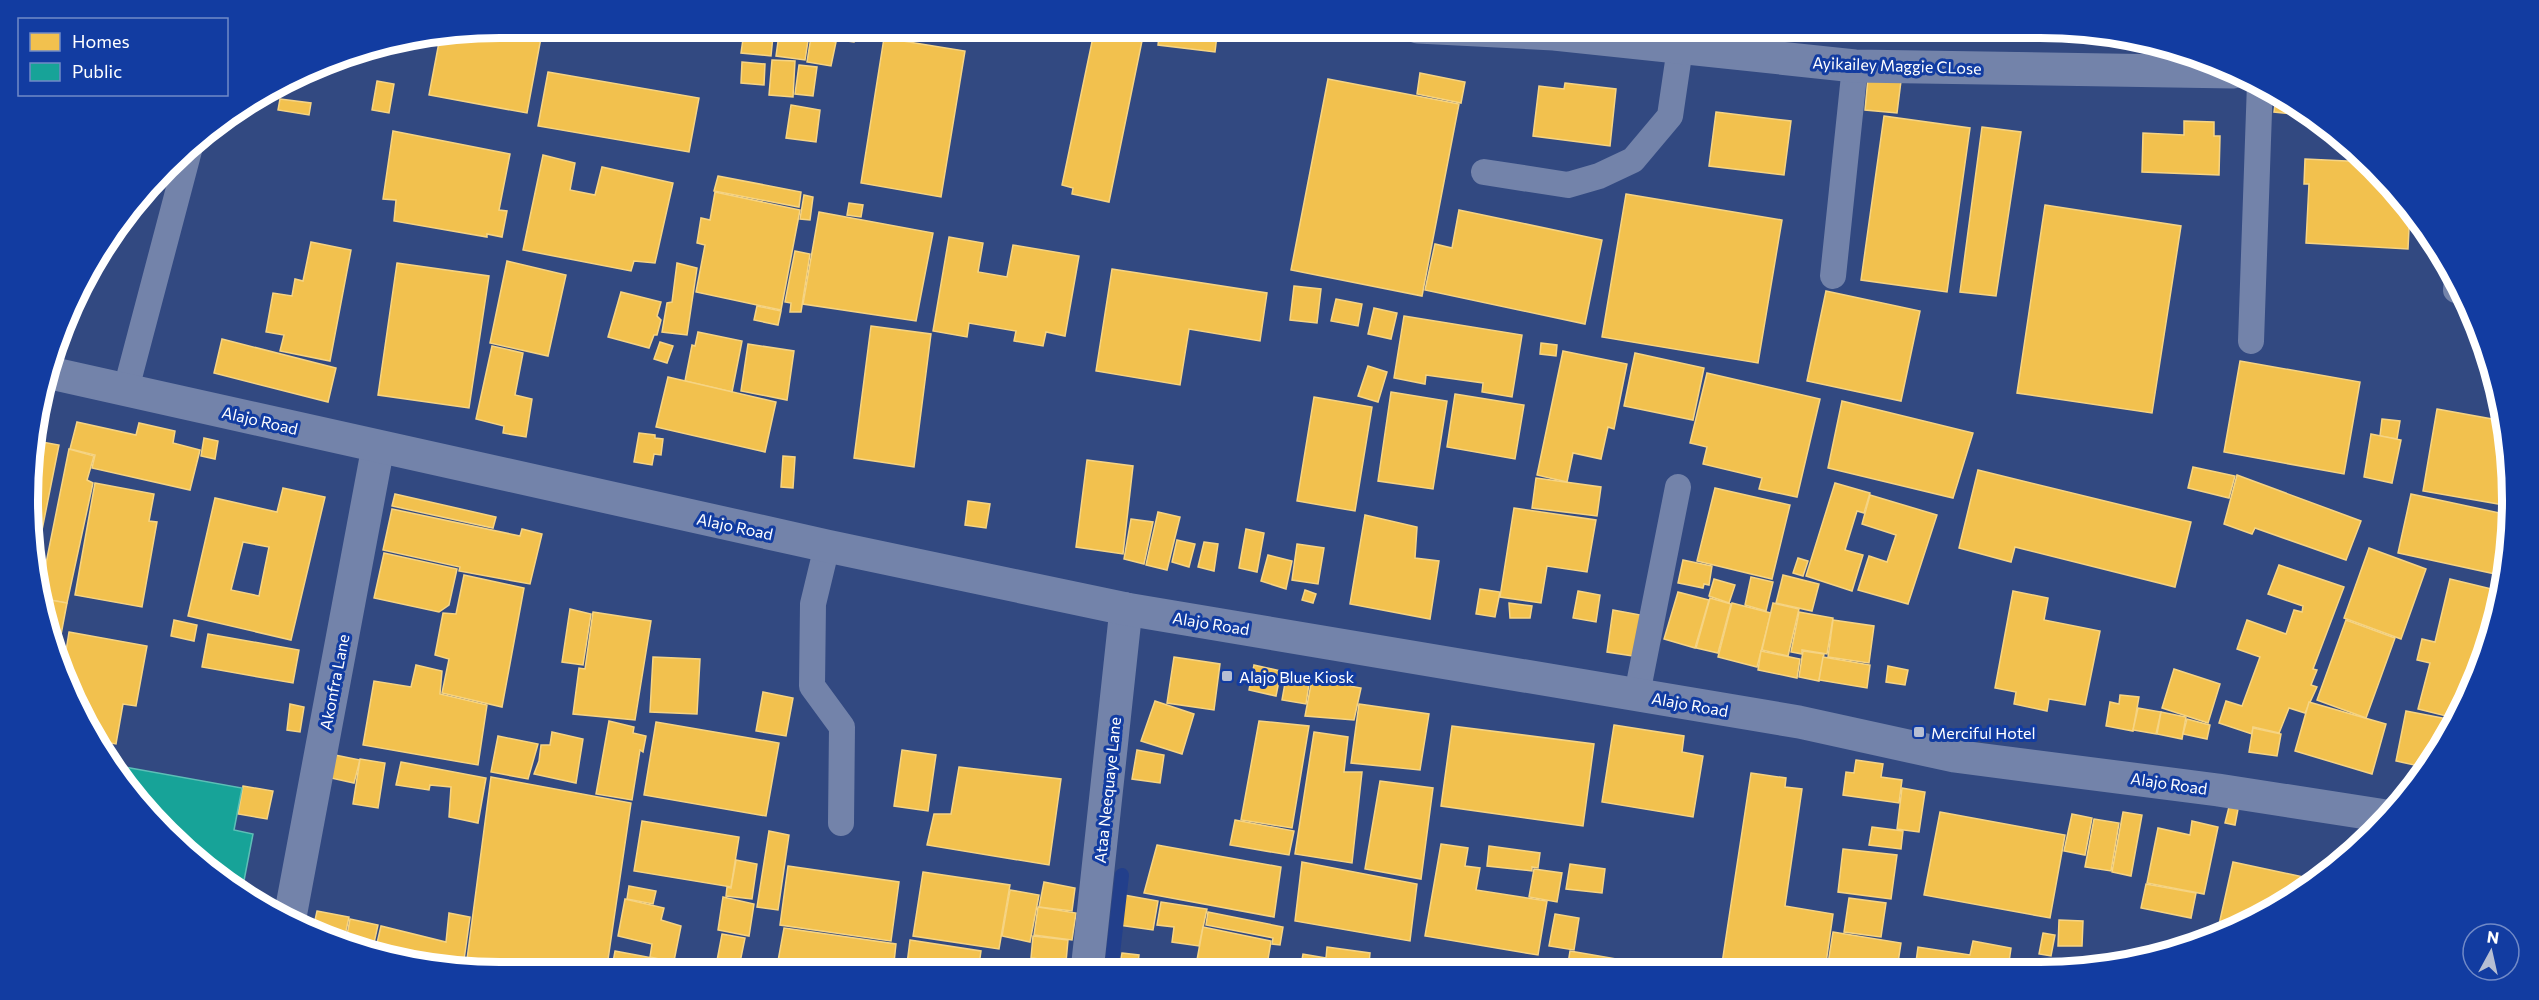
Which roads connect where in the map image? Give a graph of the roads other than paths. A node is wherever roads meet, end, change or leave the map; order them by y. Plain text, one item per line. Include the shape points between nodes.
1 (1590, 38) edge
2 (1680, 48) junction
3 (1855, 66) junction
4 (2213, 72) edge
5 (2260, 93) edge
6 (185, 161) edge
7 (1484, 172) dead end
8 (1833, 276) dead end
9 (2251, 341) dead end
10 (55, 374) edge
11 (126, 389) junction
12 (378, 447) junction
13 (1678, 487) dead end
14 (827, 546) junction
15 (1126, 609) junction
16 (1637, 694) junction
17 (2378, 815) edge
18 (841, 823) dead end
19 (291, 913) edge
20 (1088, 962) edge

1 - 2 street, Ayikailey Maggie CLose
2 - 3 street, Ayikailey Maggie CLose
2 - 7 lane via 1670,116 1633,159 1599,176 1568,185
3 - 4 street, Ayikailey Maggie CLose
3 - 8 lane
5 - 9 lane
6 - 11 lane
10 - 11 street, Alajo Road
11 - 12 street, Alajo Road
12 - 14 street, Alajo Road
12 - 19 street, Akonfra Lane
13 - 16 lane
14 - 15 street, Alajo Road
14 - 18 lane via 813,604 812,686 842,728
15 - 16 street, Alajo Road
15 - 20 street, Ataa Neequaye Lane
16 - 17 street, Alajo Road via 1954,756

